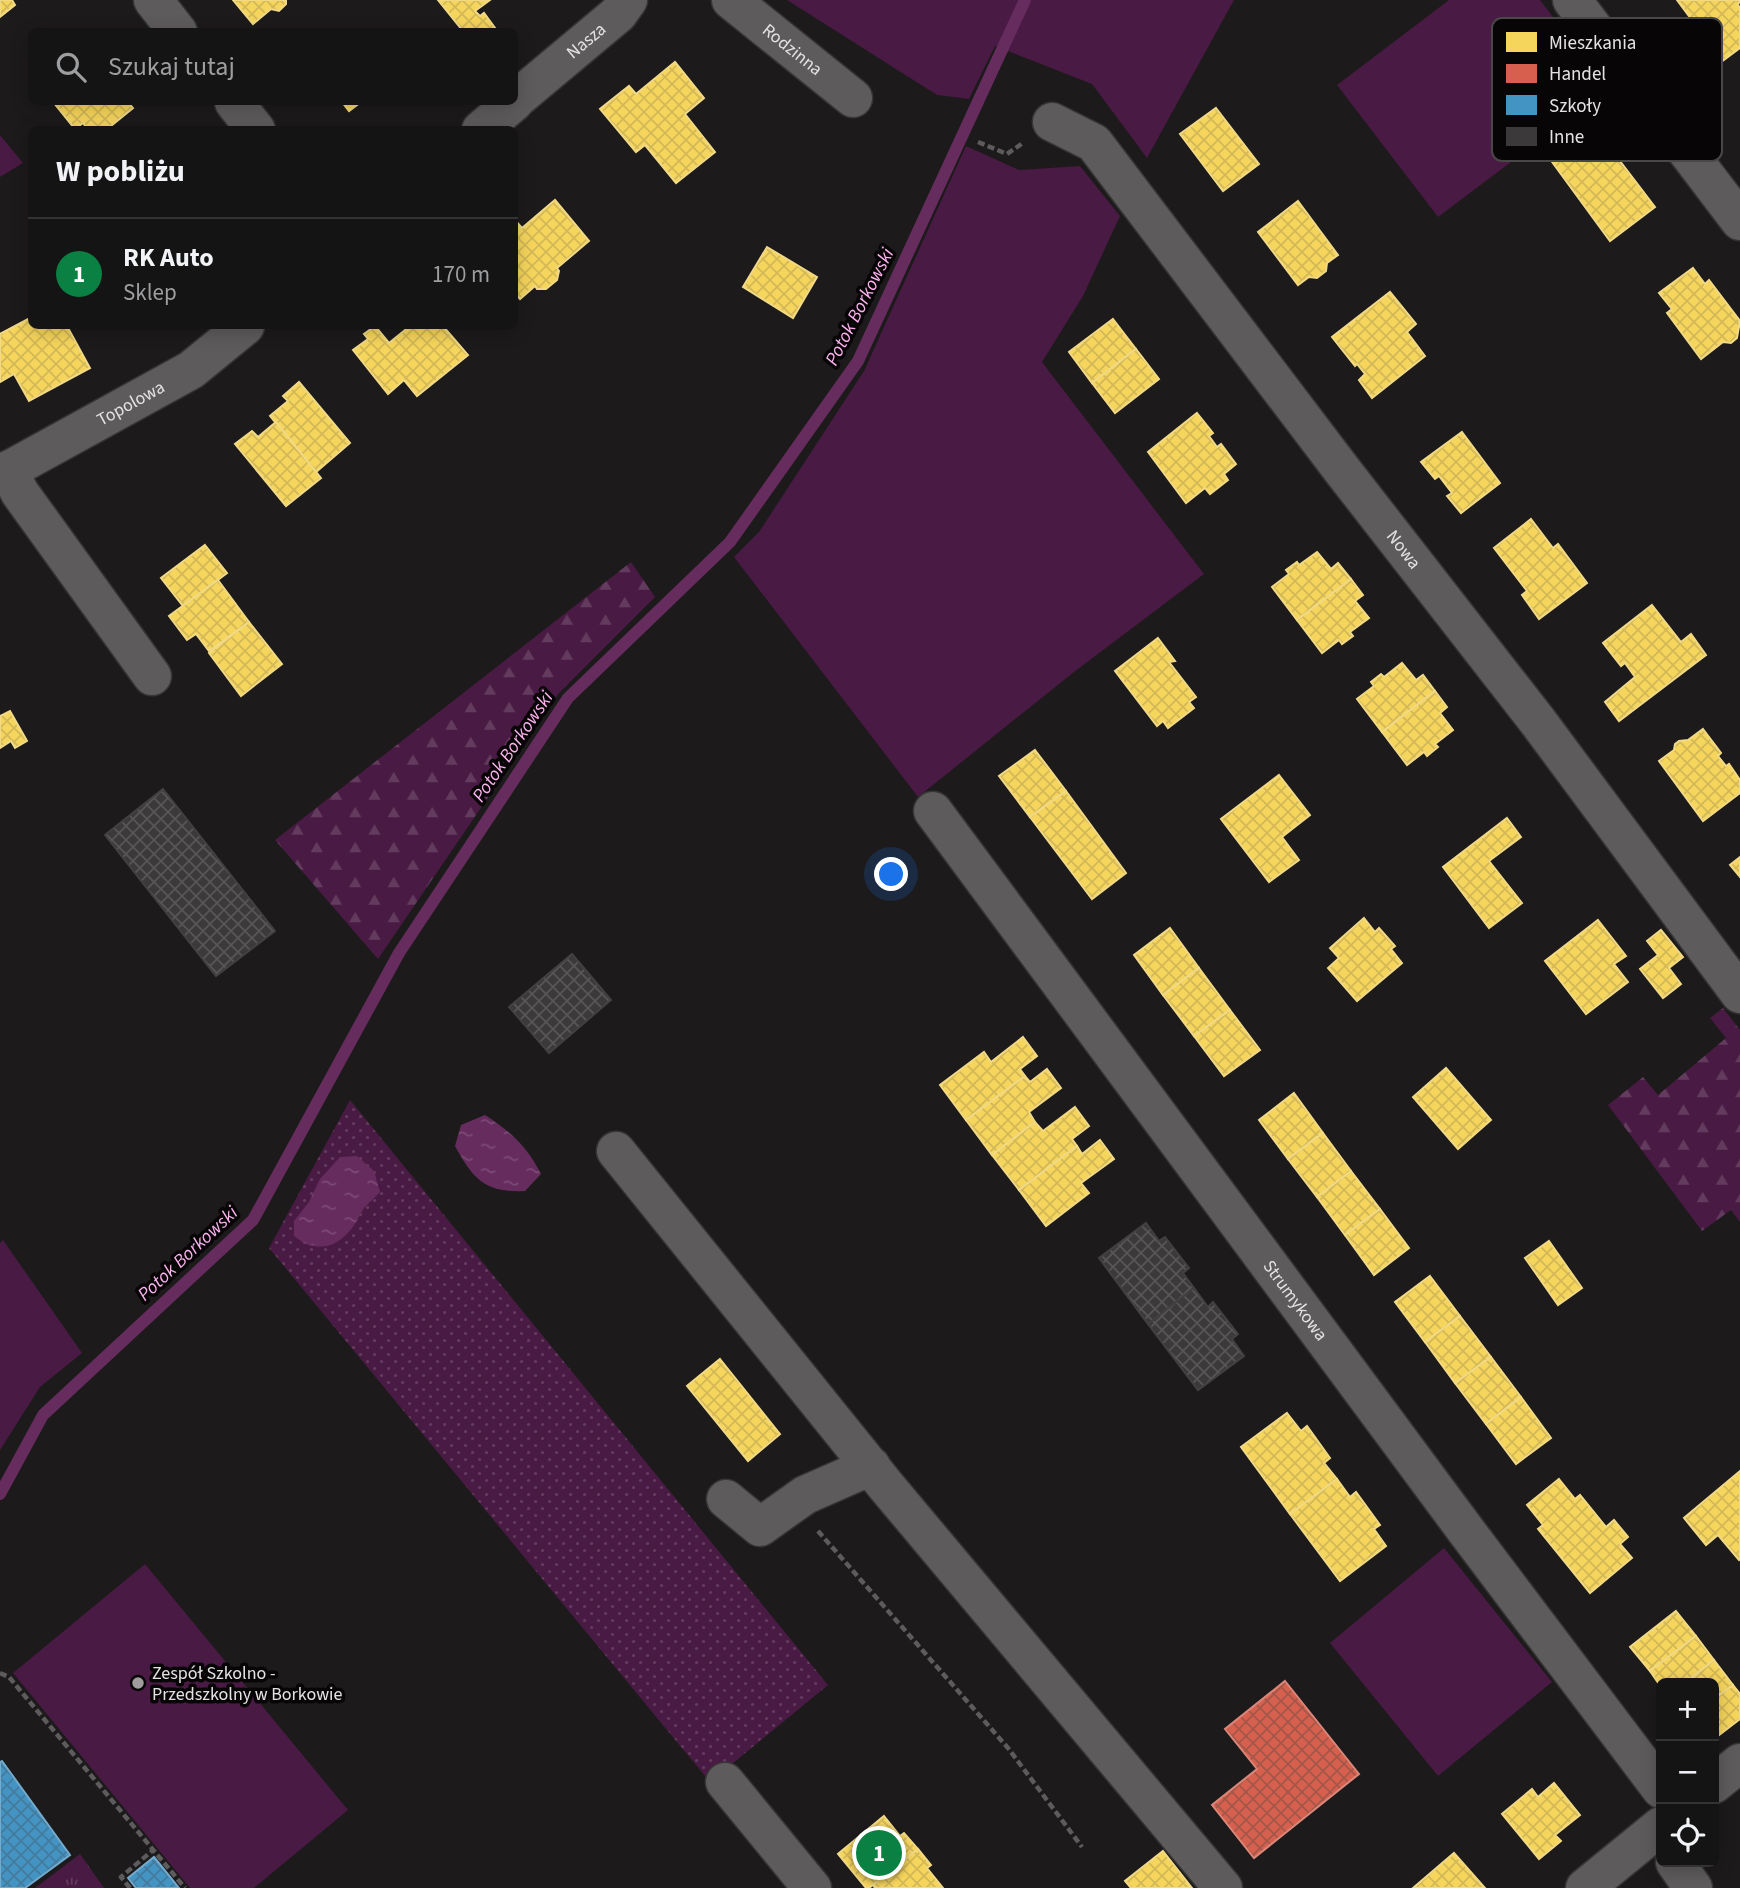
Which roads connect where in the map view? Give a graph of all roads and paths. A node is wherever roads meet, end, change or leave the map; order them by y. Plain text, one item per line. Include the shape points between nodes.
1 (153, 0) edge
2 (628, 0) edge
3 (731, 0) edge
4 (1572, 0) edge
5 (1586, 18) edge
6 (175, 28) edge
7 (524, 93) edge
8 (853, 98) dead end
9 (236, 105) edge
10 (510, 105) edge
11 (1052, 122) dead end
12 (253, 126) edge
13 (486, 126) edge
14 (1694, 161) edge
15 (1740, 221) edge
16 (241, 329) edge
17 (4, 473) edge
18 (152, 676) dead end
19 (933, 811) dead end
20 (1740, 994) edge
21 (616, 1151) dead end
22 (871, 1466) junction
23 (726, 1499) dead end
24 (793, 1503) junction
25 (0, 1673) edge
26 (1740, 1763) edge
27 (1719, 1780) edge
28 (725, 1782) dead end
29 (1656, 1782) edge
30 (1656, 1845) edge
31 (1082, 1847) dead end
32 (152, 1851) junction
33 (1679, 1867) edge
34 (130, 1888) edge
35 (185, 1888) edge
36 (812, 1888) edge
37 (1223, 1888) edge
38 (1585, 1888) edge
39 (1693, 1888) edge

1 - 6 street
2 - 7 street, Nasza via 618,14
3 - 8 street, Rodzinna
4 - 5 street
9 - 12 street
10 - 13 street
11 - 20 street, Nowa via 1094,143 1539,723
14 - 15 street
16 - 17 street, Topolowa via 191,370
17 - 18 street, Topolowa
19 - 29 street, Strumykowa
21 - 22 street
22 - 24 street
22 - 37 street
23 - 24 street via 760,1527
24 - 31 path via 1007,1748
25 - 32 path via 9,1678
26 - 27 street
28 - 36 street
30 - 38 street
32 - 34 path via 121,1877
32 - 35 path
33 - 39 street

